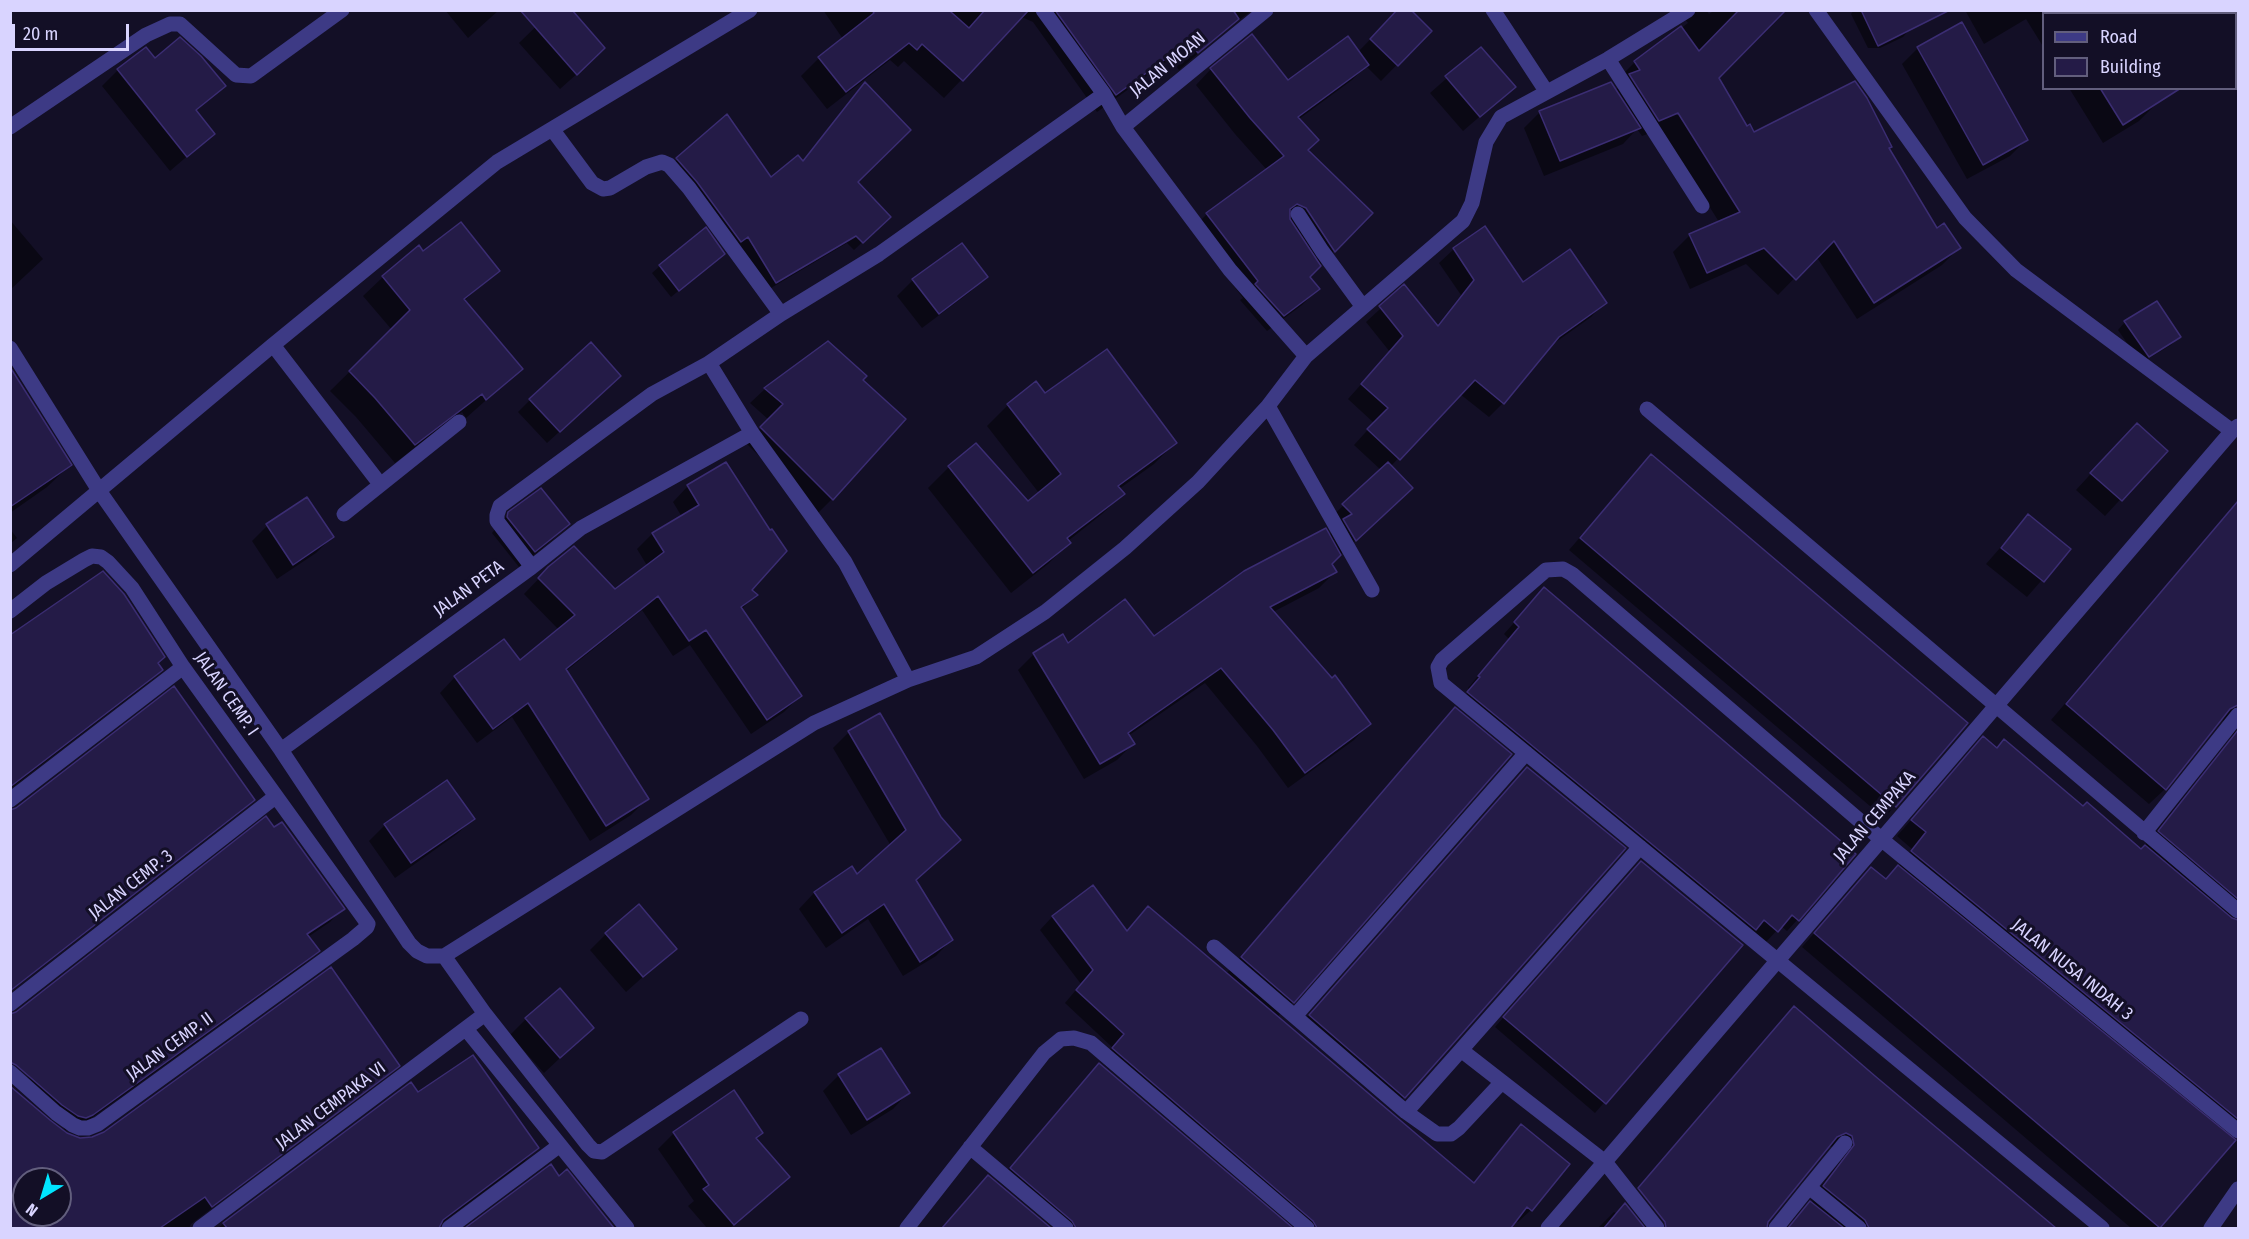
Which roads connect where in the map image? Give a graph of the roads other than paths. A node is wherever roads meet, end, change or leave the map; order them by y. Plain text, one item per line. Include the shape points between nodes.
1 (342, 10) edge
2 (750, 10) edge
3 (1043, 10) edge
4 (1266, 10) edge
5 (1493, 10) edge
6 (1688, 10) edge
7 (1816, 10) edge
8 (1608, 59) junction
9 (1546, 91) junction
10 (1104, 94) junction
11 (10, 127) edge
12 (1123, 127) junction
13 (552, 129) junction
14 (1702, 206) dead end
15 (1298, 214) dead end
16 (1364, 307) junction
17 (781, 314) junction
18 (273, 345) junction
19 (10, 348) edge
20 (1306, 356) junction
21 (709, 363) junction
22 (1268, 406) junction
23 (1647, 409) dead end
24 (459, 422) dead end
25 (2235, 428) edge
26 (752, 433) junction
27 (380, 484) junction
28 (100, 492) junction
29 (345, 514) dead end
30 (10, 565) edge
31 (532, 567) junction
32 (1372, 590) dead end
33 (10, 611) edge
34 (183, 667) junction
35 (908, 680) junction
36 (1996, 706) junction
37 (2238, 715) edge
38 (281, 750) junction
39 (1526, 753) junction
40 (275, 797) junction
41 (10, 800) edge
42 (2144, 833) junction
43 (1881, 839) junction
44 (1640, 847) junction
45 (2238, 911) edge
46 (353, 939) joint
47 (1214, 947) dead end
48 (444, 956) junction
49 (1777, 961) junction
50 (10, 1004) edge
51 (485, 1014) junction
52 (1295, 1016) junction
53 (801, 1019) dead end
54 (466, 1029) junction
55 (1461, 1050) junction
56 (10, 1072) edge
57 (1502, 1082) junction
58 (1406, 1112) junction
59 (2238, 1131) edge
60 (1845, 1143) dead end
61 (560, 1144) junction
62 (970, 1148) junction
63 (1605, 1162) junction
64 (1809, 1187) junction
65 (2238, 1189) edge
66 (200, 1228) edge
67 (449, 1228) edge
68 (627, 1228) edge
69 (907, 1228) edge
70 (1066, 1228) edge
71 (1307, 1228) edge
72 (1548, 1228) edge
73 (1658, 1228) edge
74 (1776, 1228) edge
75 (1859, 1228) edge
76 (2102, 1228) edge
77 (2211, 1228) edge

1 - 11 street via 251,76 236,75 180,24 170,24 146,35
2 - 13 street
3 - 10 street
4 - 12 street, JALAN MOAN
5 - 9 street
6 - 8 street
7 - 25 street via 1965,218 2016,270
8 - 9 street
8 - 14 street
9 - 16 street via 1501,117 1483,151 1472,203 1463,221
10 - 12 street
10 - 17 street via 879,254
12 - 20 street via 1230,270
13 - 17 street via 592,183 603,189 646,167 662,162 669,165
13 - 18 street via 497,162
15 - 16 street
16 - 20 street
17 - 21 street
18 - 27 street
18 - 28 street
19 - 28 street
20 - 22 street
21 - 26 street
21 - 31 street, JALAN PETA via 651,394 501,506 497,521
22 - 32 street
22 - 35 street via 1198,482 1125,548 1045,612 976,657
23 - 36 street
24 - 27 street
25 - 36 street, JALAN CEMPAKA
26 - 31 street via 581,528
26 - 35 street via 845,562
27 - 29 street
28 - 30 street
28 - 38 street
31 - 38 street, JALAN PETA
33 - 34 street, JALAN CEMP. I via 84,560 101,557 132,588
34 - 40 street, JALAN CEMP. I
34 - 41 street
35 - 48 street via 814,723
36 - 42 street
36 - 43 street, JALAN CEMPAKA
37 - 42 street
38 - 48 street via 409,943 427,956
39 - 43 street, JALAN NUSA INDAH 3 via 1441,683 1438,667 1546,570 1563,569
39 - 44 street
39 - 52 street
40 - 46 street, JALAN CEMP. I via 367,920 367,927
40 - 50 street, JALAN CEMP. 3
42 - 45 street
43 - 49 street, JALAN CEMPAKA
43 - 59 street, JALAN NUSA INDAH 3
44 - 49 street
44 - 55 street
46 - 56 street, JALAN CEMP. II via 88,1128 73,1125 56,1113
47 - 52 street
48 - 51 street
49 - 63 street, JALAN CEMPAKA
49 - 76 street
51 - 53 street via 588,1145 602,1152
51 - 54 street, JALAN CEMPAKA VI
52 - 58 street
54 - 61 street
54 - 66 street, JALAN CEMPAKA VI
55 - 57 street
55 - 58 street
57 - 58 street via 1451,1134 1437,1134
57 - 63 street
60 - 64 street
61 - 67 street
61 - 68 street
62 - 69 street
62 - 70 street
62 - 71 street via 1044,1053 1061,1039 1074,1038 1091,1043
63 - 72 street, JALAN CEMPAKA
63 - 73 street
64 - 74 street
64 - 75 street
65 - 77 street

